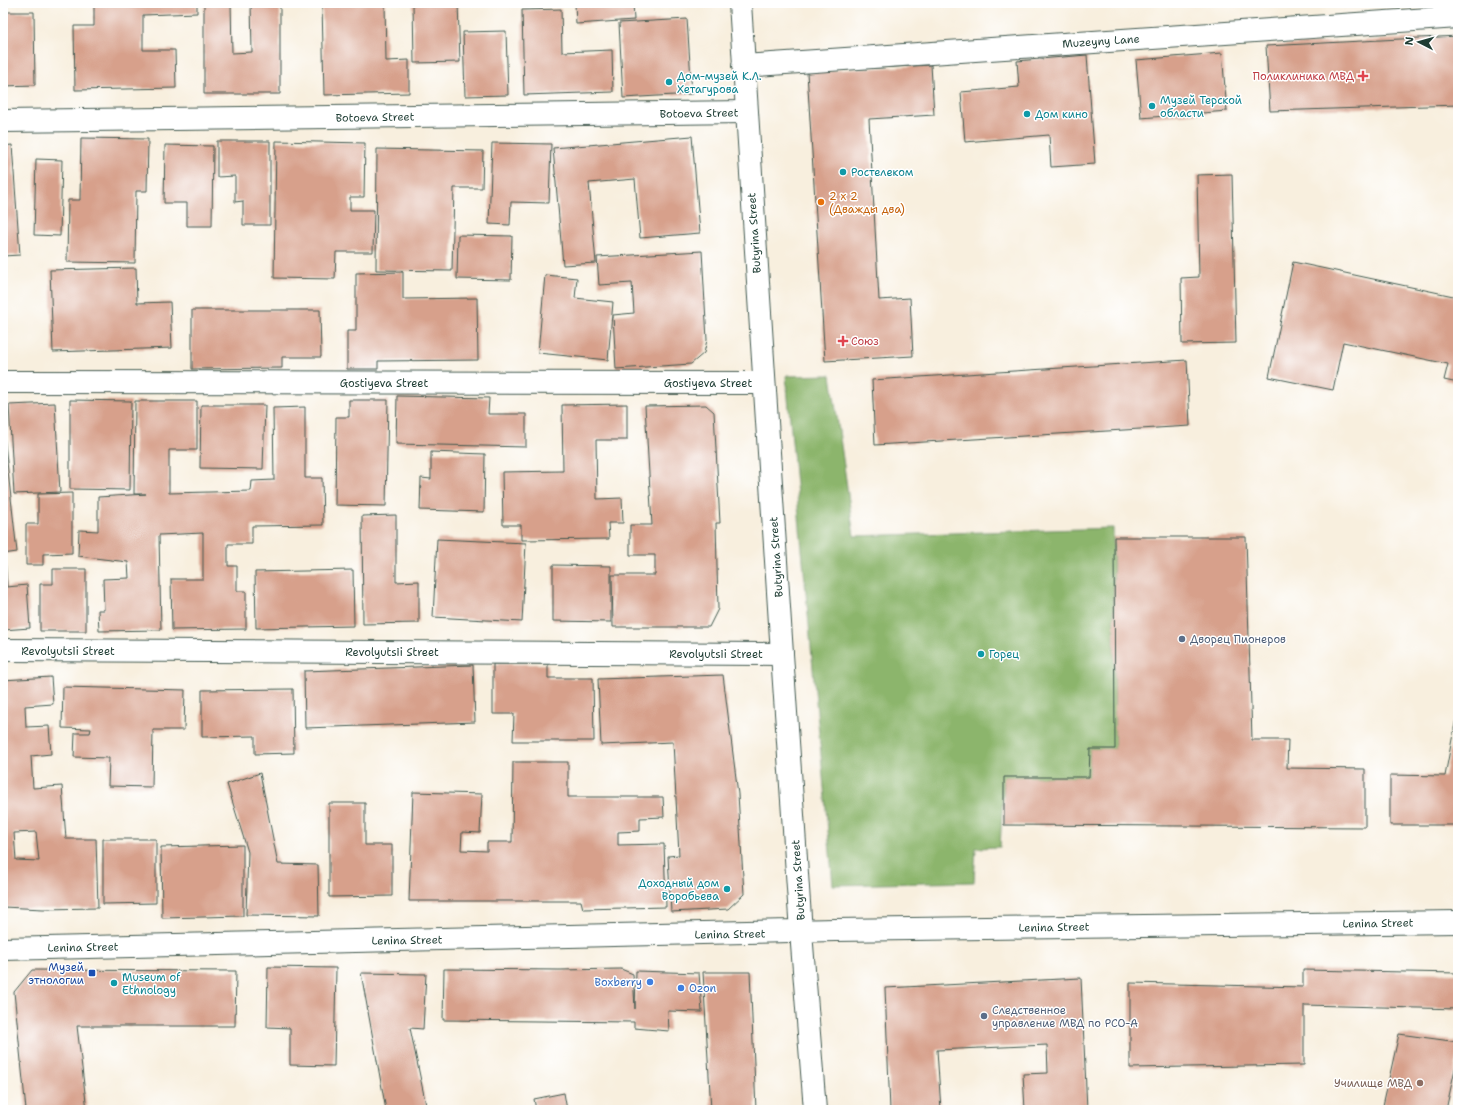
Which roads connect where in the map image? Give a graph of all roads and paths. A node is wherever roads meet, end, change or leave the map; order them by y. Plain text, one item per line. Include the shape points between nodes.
1 (740, 3) edge
2 (1458, 17) edge
3 (744, 66) junction
4 (746, 112) junction
5 (3, 120) edge
6 (3, 382) edge
7 (764, 383) junction
8 (3, 650) edge
9 (782, 654) junction
10 (1458, 922) edge
11 (801, 932) junction
12 (3, 949) edge
13 (815, 1110) edge

1 - 3 street, Butyrina Street
2 - 3 street, Muzeyny Lane
3 - 4 street, Butyrina Street
4 - 5 street, Botoeva Street
4 - 7 street, Butyrina Street
6 - 7 street, Gostiyeva Street
7 - 9 street, Butyrina Street
8 - 9 street, Revolyutsii Street
9 - 11 street, Butyrina Street
10 - 11 street, Lenina Street
11 - 12 street, Lenina Street
11 - 13 street, Butyrina Street

